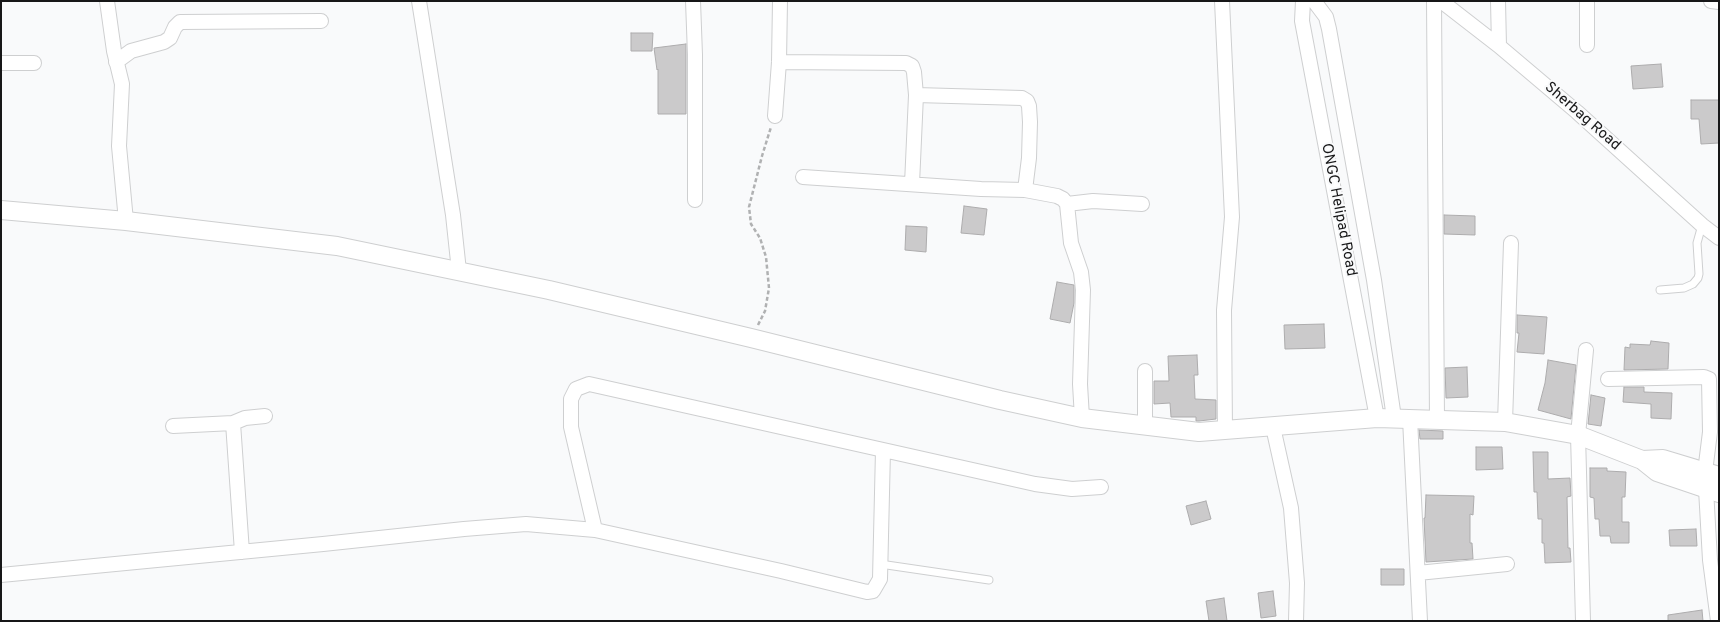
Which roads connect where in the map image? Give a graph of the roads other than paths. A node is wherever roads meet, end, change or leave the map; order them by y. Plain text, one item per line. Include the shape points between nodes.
1 (107, 1) edge
2 (419, 1) edge
3 (693, 1) edge
4 (780, 1) edge
5 (1222, 1) edge
6 (1303, 1) edge
7 (1434, 1) edge
8 (1441, 1) edge
9 (1498, 1) edge
10 (1587, 1) edge
11 (1711, 1) edge
12 (1719, 2) edge
13 (1319, 4) edge
14 (321, 21) dead end
15 (1587, 45) dead end
16 (1499, 46) junction
17 (116, 62) junction
18 (780, 62) junction
19 (1, 63) edge
20 (34, 63) dead end
21 (916, 95) junction
22 (775, 116) road end
23 (803, 177) dead end
24 (912, 184) junction
25 (1025, 190) junction
26 (695, 200) dead end
27 (1067, 204) junction
28 (1142, 204) dead end
29 (1, 210) edge
30 (126, 221) junction
31 (1702, 225) junction
32 (1719, 238) edge
33 (1511, 243) dead end
34 (459, 271) junction
35 (1660, 290) dead end
36 (1586, 350) dead end
37 (1146, 371) dead end
38 (1608, 379) dead end
39 (265, 416) dead end
40 (1082, 418) junction
41 (1394, 418) junction
42 (1437, 420) junction
43 (1505, 422) junction
44 (233, 423) junction
45 (173, 426) dead end
46 (1145, 426) junction
47 (1273, 427) junction
48 (1226, 431) junction
49 (1578, 435) junction
50 (884, 450) junction
51 (1712, 482) edge
52 (1101, 487) dead end
53 (595, 530) junction
54 (242, 552) junction
55 (880, 564) junction
56 (1507, 564) dead end
57 (1418, 573) junction
58 (1, 575) edge
59 (989, 580) dead end
60 (1296, 621) edge
61 (1420, 621) edge
62 (1583, 621) edge
63 (1718, 621) edge

1 - 17 street
2 - 34 street
3 - 26 street
4 - 18 street
5 - 48 street via 1232,217 1224,310
6 - 41 street, ONGC Helipad Road via 1302,22
7 - 42 street
8 - 16 street, Sherbag Road
9 - 16 street
10 - 15 street
11 - 12 street
13 - 41 street via 1329,29 1374,280
14 - 17 street via 180,22 164,42 131,51
16 - 31 street, Sherbag Road
17 - 30 street via 122,84 119,146
18 - 21 street via 906,63 914,72
18 - 22 street
19 - 20 street
21 - 24 street
21 - 25 street via 1022,98 1027,101 1030,122
23 - 24 street
24 - 25 street
25 - 27 street via 1057,196
27 - 28 street via 1093,200
27 - 40 street via 1071,243 1083,290
29 - 30 street
30 - 34 street via 337,246
31 - 32 street, Sherbag Road
31 - 35 lane via 1697,243 1698,278 1684,288
33 - 43 street
34 - 40 street
36 - 49 street
37 - 46 street
38 - 51 street via 1708,378
39 - 44 street
40 - 46 street
41 - 42 street
41 - 47 street
41 - 57 street
42 - 43 street
43 - 49 street
44 - 45 street
44 - 54 street
46 - 48 street via 1198,432
47 - 48 street
47 - 60 street via 1291,508 1297,583
49 - 51 street via 1642,460 1657,472
49 - 62 street
50 - 52 street via 1035,484 1072,489
50 - 53 street via 589,384 576,389 571,399 571,426
50 - 55 street
51 - 63 street via 1710,560
53 - 54 street via 526,524
53 - 55 street via 867,592 878,586
54 - 58 street
55 - 59 lane
56 - 57 street
57 - 61 street

